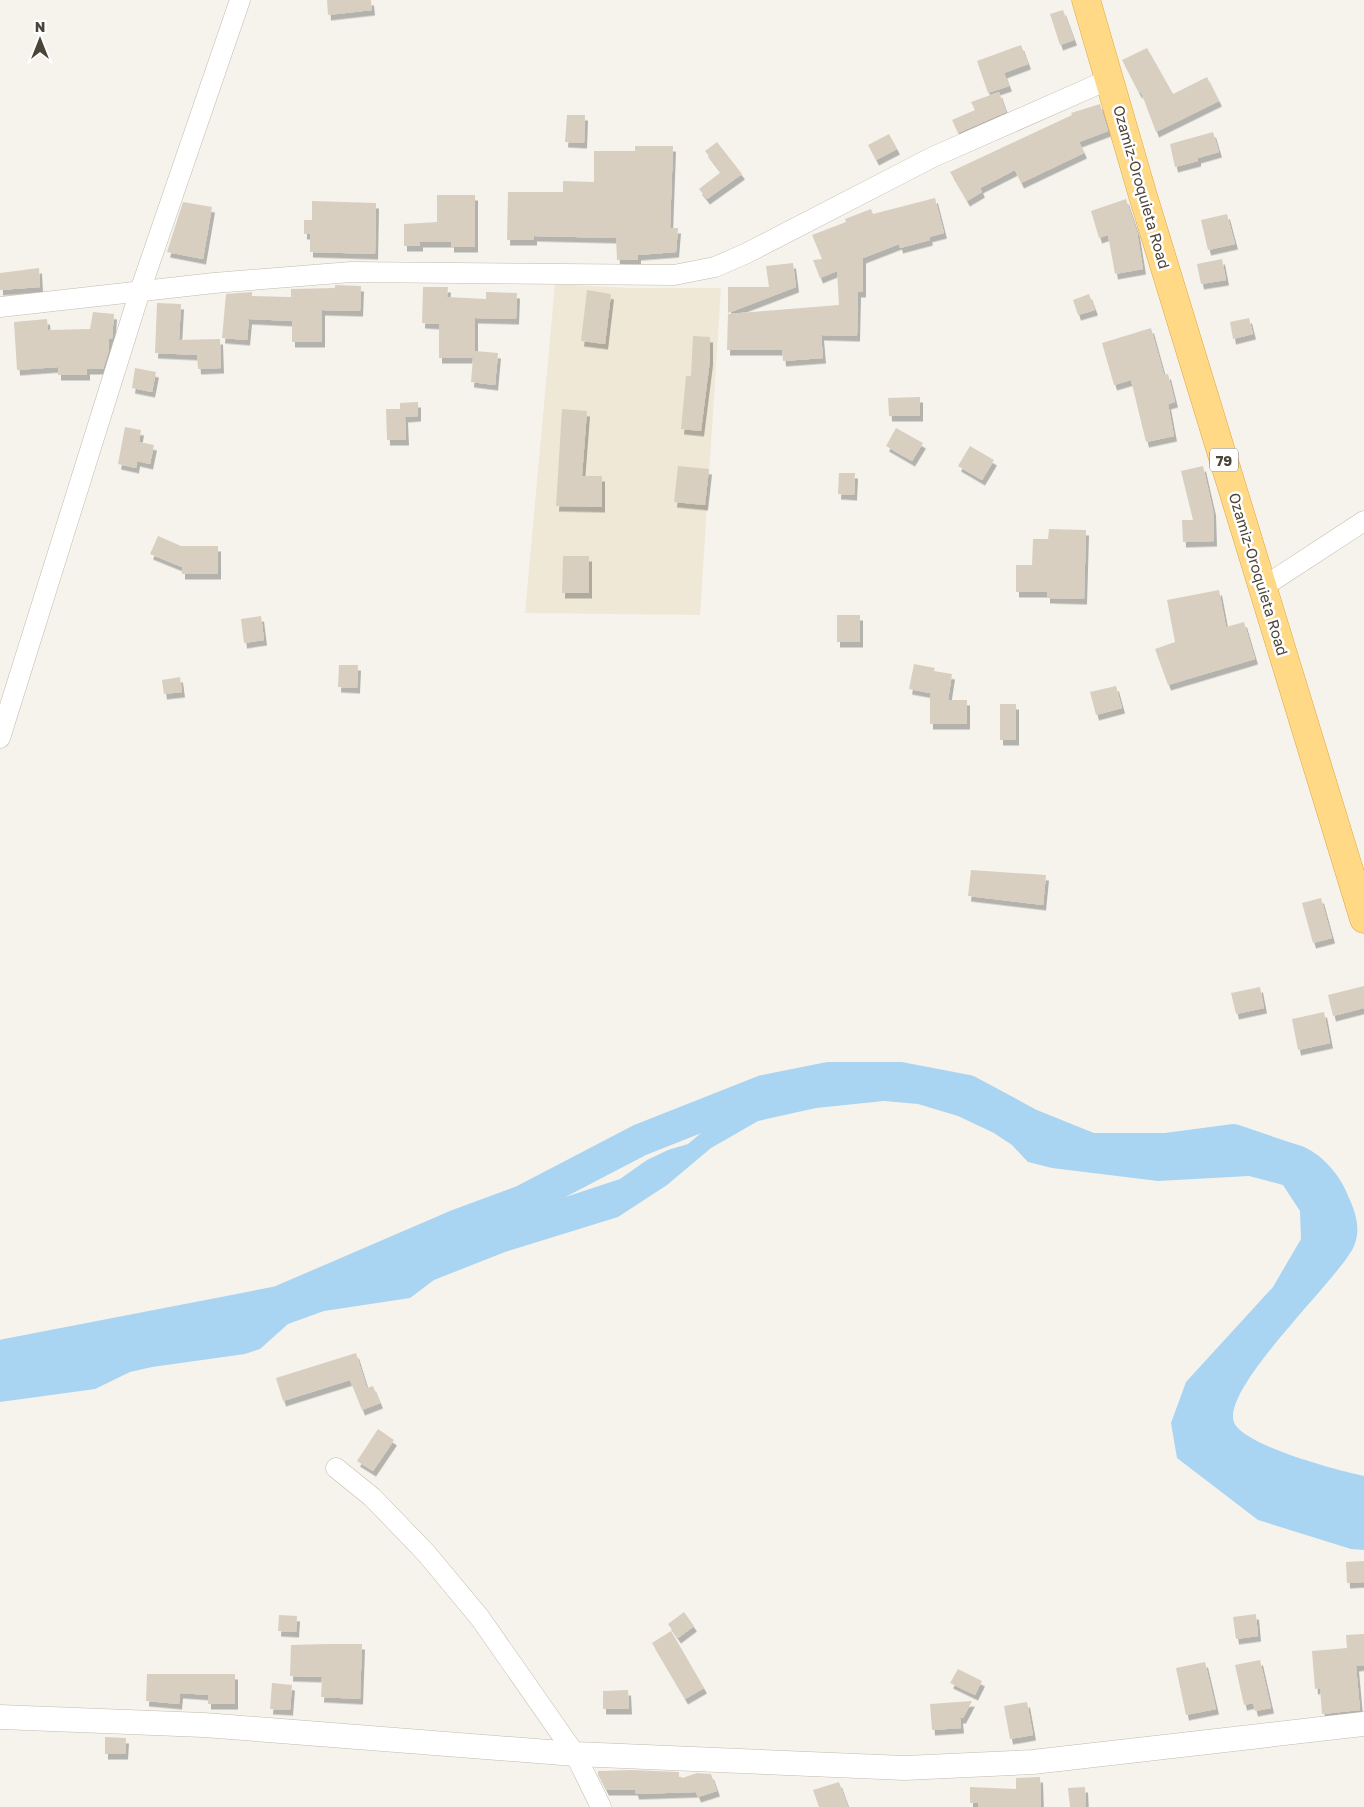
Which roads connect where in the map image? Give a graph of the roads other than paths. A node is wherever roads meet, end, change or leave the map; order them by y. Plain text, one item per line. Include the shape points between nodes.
1 (240, 0) edge
2 (1086, 0) edge
3 (1110, 79) junction
4 (140, 291) junction
5 (0, 307) edge
6 (1364, 521) edge
7 (1263, 587) junction
8 (0, 738) edge
9 (1364, 918) edge
10 (336, 1468) dead end
11 (0, 1718) edge
12 (1364, 1724) edge
13 (575, 1754) junction
14 (601, 1807) edge

1 - 4 street
2 - 3 highway, Ozamiz-Oroquieta Road / 79
3 - 4 street via 933,156 747,253 715,267 674,276 351,272
3 - 7 highway, Ozamiz-Oroquieta Road / 79
4 - 5 street
4 - 8 street
6 - 7 street
7 - 9 highway, Ozamiz-Oroquieta Road / 79
10 - 13 street via 372,1497 426,1553 480,1618
11 - 13 street via 204,1725
12 - 13 street via 1033,1762 905,1768
13 - 14 street

